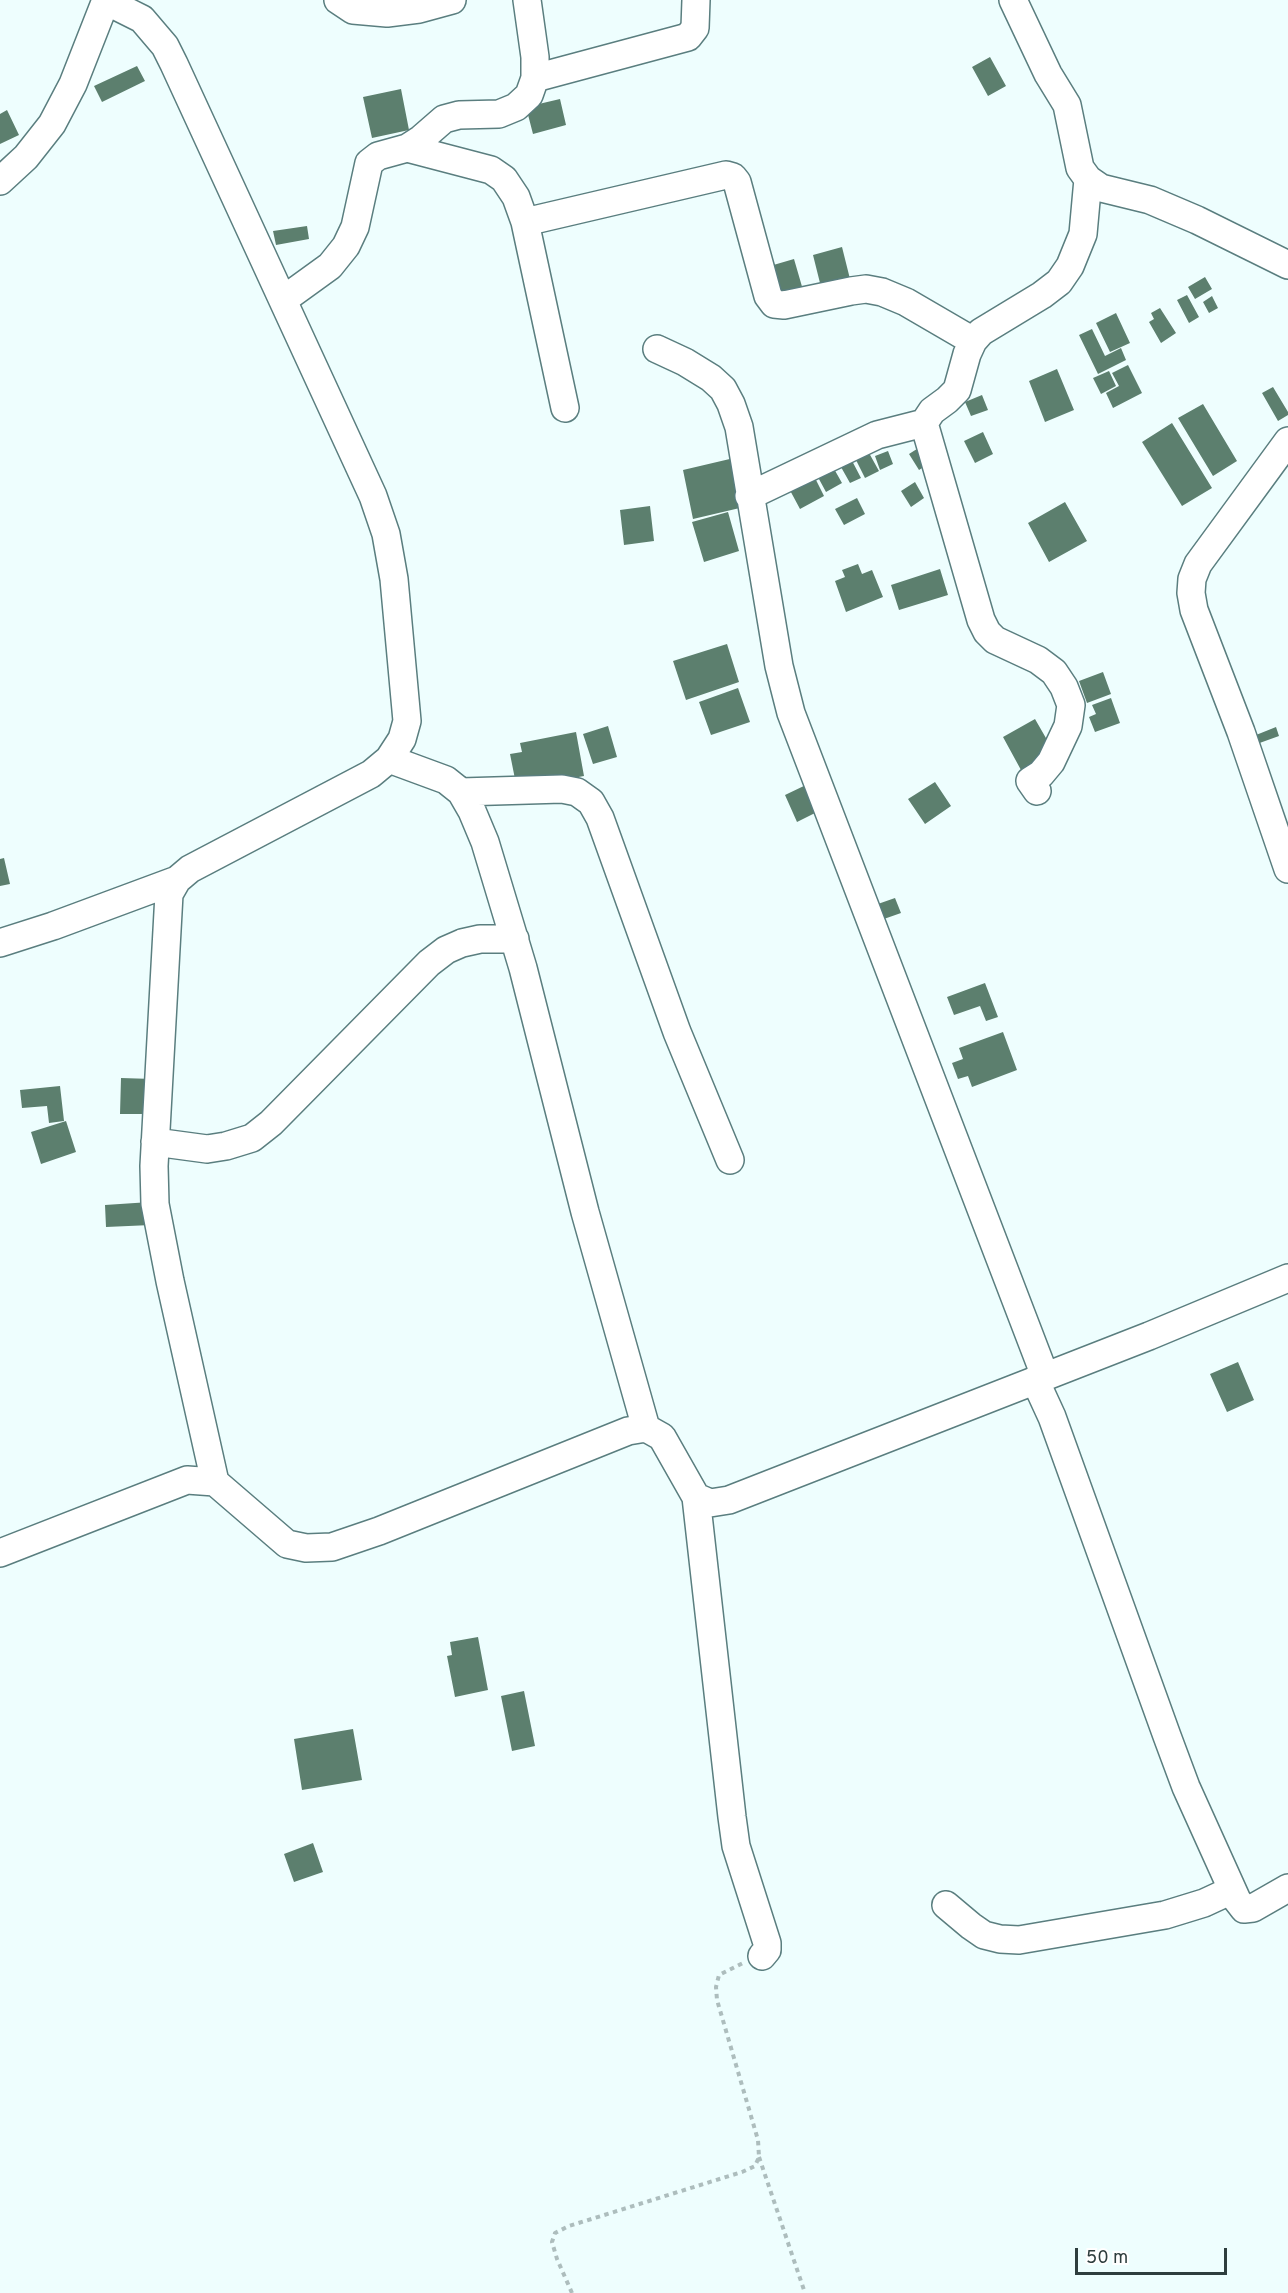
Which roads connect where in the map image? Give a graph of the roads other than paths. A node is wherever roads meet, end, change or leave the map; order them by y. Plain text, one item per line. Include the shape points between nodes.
1 (338, 0) edge
2 (452, 0) edge
3 (527, 0) edge
4 (696, 0) edge
5 (1013, 0) edge
6 (121, 3) edge
7 (535, 78) junction
8 (407, 148) junction
9 (1088, 179) junction
10 (0, 181) edge
11 (525, 222) junction
12 (1288, 265) edge
13 (283, 300) junction
14 (973, 341) junction
15 (657, 349) dead end
16 (565, 408) dead end
17 (924, 423) junction
18 (1288, 441) edge
19 (749, 496) junction
20 (389, 759) junction
21 (1036, 791) dead end
22 (461, 792) junction
23 (1288, 869) edge
24 (177, 880) junction
25 (515, 939) junction
26 (0, 944) edge
27 (155, 1142) junction
28 (730, 1160) dead end
29 (1288, 1278) edge
30 (1040, 1378) junction
31 (646, 1428) junction
32 (215, 1482) junction
33 (696, 1497) junction
34 (0, 1553) edge
35 (1288, 1888) edge
36 (1232, 1890) junction
37 (946, 1905) dead end
38 (762, 1956) road end

1 - 2 street via 353,10 370,13 419,9
3 - 7 street via 536,57
4 - 7 street via 695,28 688,37
5 - 9 street via 1067,105 1080,168
6 - 10 street via 51,124 26,157
6 - 13 street via 155,33 174,64
7 - 8 street via 529,95 516,107 499,114 459,114 444,119
8 - 11 street via 491,170 504,179 516,197
8 - 13 street via 378,156 369,164 355,227 346,246 330,266
9 - 12 street via 1101,188 1149,200 1197,220
9 - 14 street via 1083,234 1059,282
11 - 14 street via 726,175 737,182 768,296 774,304 866,289 906,302
11 - 16 street
13 - 20 street via 373,496 386,534 407,721 402,739
14 - 17 street via 957,390
15 - 19 street via 711,378 723,389 739,427
17 - 19 street via 877,435
17 - 21 street via 987,632 994,640 1038,660 1054,672 1071,705 1068,726 1051,762 1030,781
18 - 23 street via 1198,564 1191,593
19 - 30 street via 790,713
20 - 22 street via 446,780
20 - 24 street via 371,774 190,869
22 - 25 street via 484,842
22 - 28 street via 562,789 577,792 591,802 677,1032
24 - 26 street
24 - 27 street via 167,914
25 - 27 street via 462,943 429,963 252,1138 207,1149
25 - 31 street via 585,1212
27 - 32 street via 156,1204 162,1242
29 - 30 street
30 - 33 street via 729,1500 710,1503
30 - 36 street via 1186,1787
31 - 32 street via 628,1431 332,1547 287,1544
31 - 33 street via 662,1437
32 - 34 street via 187,1480
33 - 38 street via 736,1845 767,1943
35 - 36 street via 1244,1909
36 - 37 street via 1165,1916 1019,1940 984,1935

